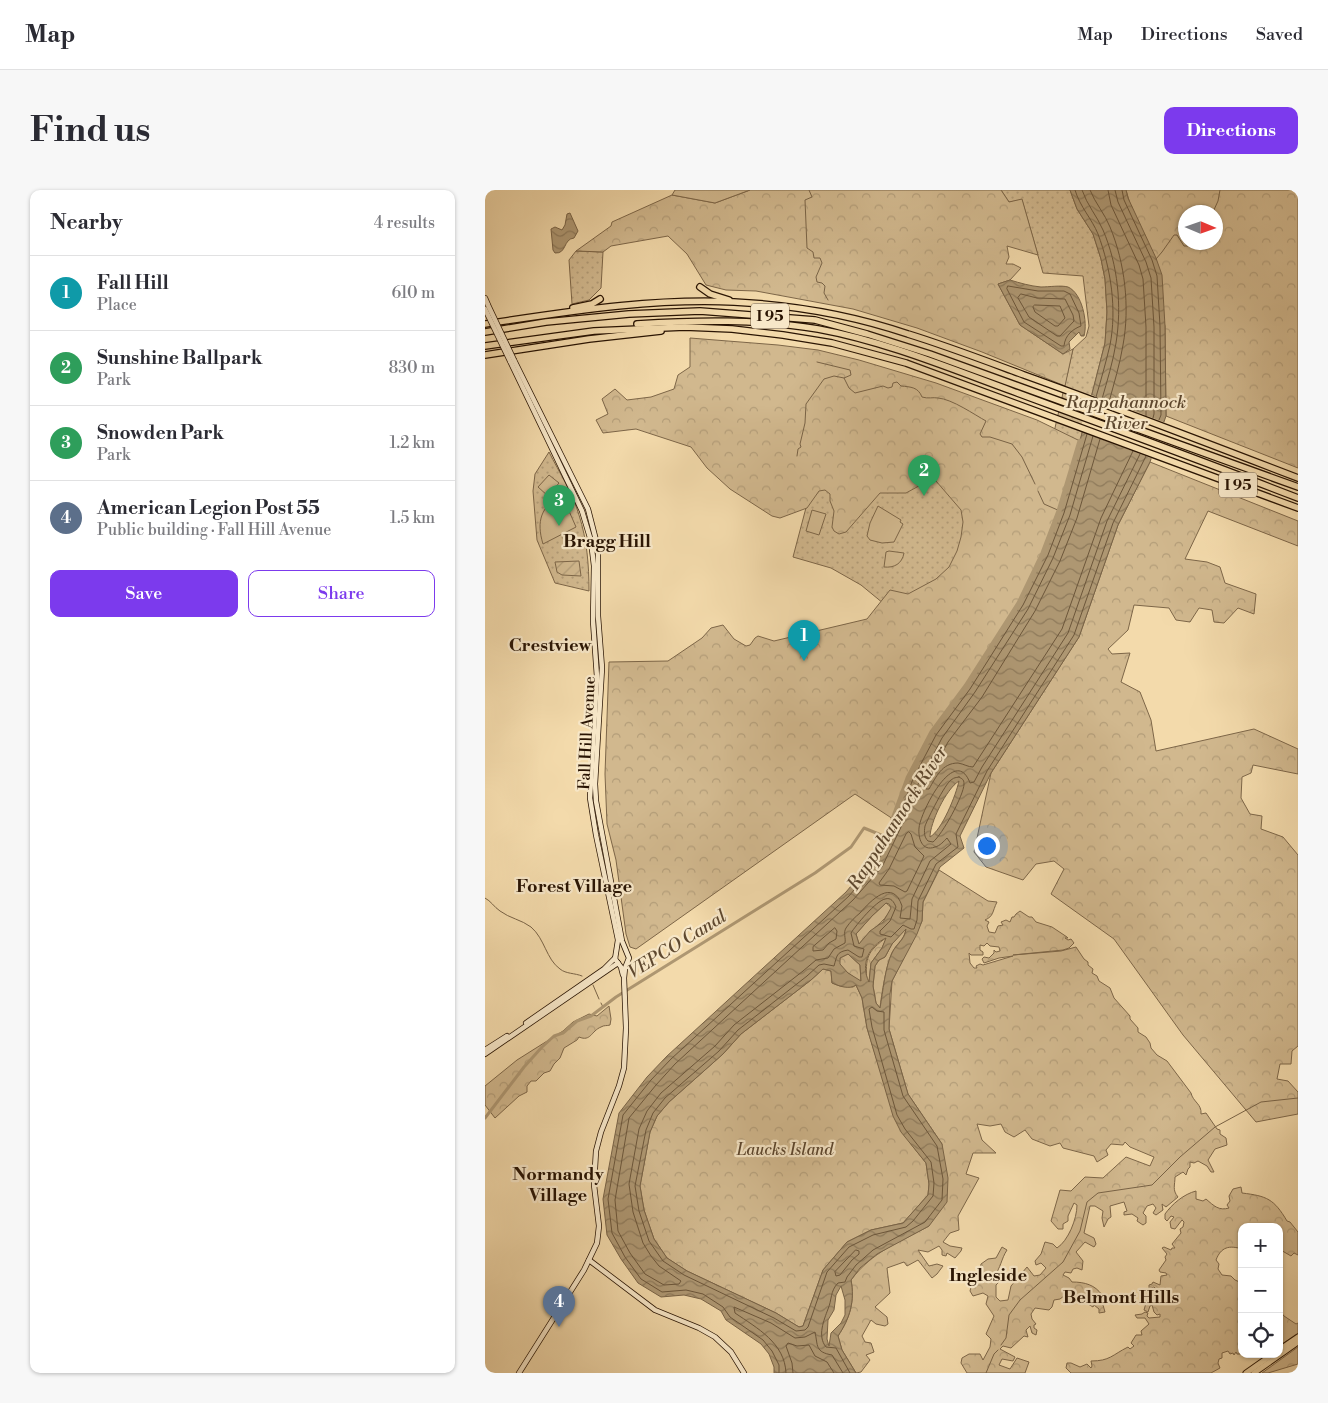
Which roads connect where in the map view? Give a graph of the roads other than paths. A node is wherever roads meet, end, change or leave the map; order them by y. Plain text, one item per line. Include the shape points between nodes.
1 (700, 287) dead end
2 (485, 298) edge
3 (599, 299) dead end
4 (733, 302) junction
5 (486, 307) edge
6 (563, 313) junction
7 (485, 324) edge
8 (706, 328) junction
9 (594, 331) junction
10 (485, 332) edge
11 (485, 346) edge
12 (485, 355) edge
13 (512, 360) junction
14 (1298, 478) edge
15 (1298, 487) edge
16 (1298, 498) edge
17 (1298, 508) edge
18 (593, 621) junction
19 (599, 624) junction
20 (612, 915) junction
21 (626, 952) junction
22 (616, 955) junction
23 (627, 962) junction
24 (619, 964) junction
25 (601, 970) junction
26 (624, 980) junction
27 (485, 1050) edge
28 (485, 1054) edge
29 (589, 1260) junction
30 (1298, 1337) edge
31 (1298, 1342) edge
32 (1283, 1347) edge
33 (1268, 1358) edge
34 (519, 1373) edge
35 (744, 1373) edge
36 (1247, 1373) edge
37 (1254, 1373) edge

1 - 4 highway
2 - 5 main road, Fall Hill Avenue
3 - 6 highway
4 - 6 highway, I 95 via 635,304
4 - 14 highway, I 95 via 792,308 867,322 908,334
5 - 13 main road, Fall Hill Avenue, bridge
6 - 7 highway, I 95
8 - 9 highway, I 95
8 - 12 highway via 589,339
8 - 17 highway, I 95 via 831,343 906,363
9 - 11 highway, I 95
9 - 16 highway, I 95 via 637,324 713,320 749,321 855,338 929,360
10 - 15 highway, I 95 via 546,322 700,311 815,320 929,354
13 - 18 main road, Fall Hill Avenue via 588,527 594,566
13 - 19 main road, Fall Hill Avenue via 590,514 598,548
18 - 19 main road
18 - 20 main road, Fall Hill Avenue via 597,676 590,798
19 - 21 main road, Fall Hill Avenue via 602,668 596,801
20 - 22 main road, Fall Hill Avenue via 618,940
20 - 25 main road via 615,946 611,958
21 - 22 main road via 620,951
21 - 23 main road, Fall Hill Avenue
22 - 24 main road, Fall Hill Avenue
22 - 25 main road
23 - 24 main road
23 - 26 main road, Fall Hill Avenue
24 - 26 main road, Fall Hill Avenue
24 - 28 main road
25 - 27 main road
26 - 29 main road, Fall Hill Avenue via 624,1068 596,1151 599,1230
29 - 34 main road, Fall Hill Avenue
29 - 35 main road via 655,1310 715,1337 731,1352
30 - 32 main road
31 - 37 main road
33 - 36 main road

